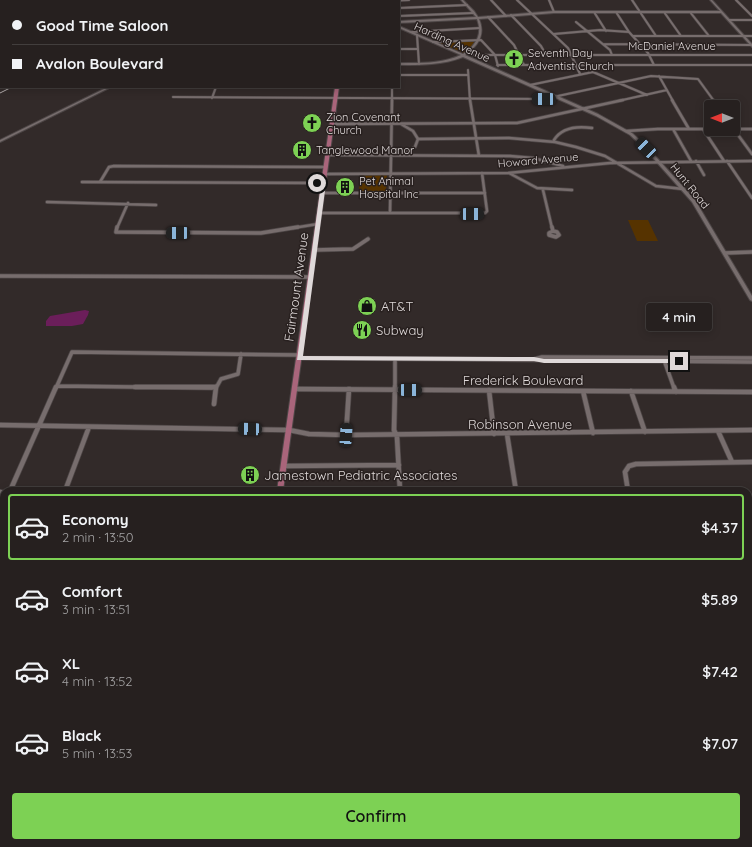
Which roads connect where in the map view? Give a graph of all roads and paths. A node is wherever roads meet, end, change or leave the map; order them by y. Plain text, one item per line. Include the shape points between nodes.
1 (266, 0) edge
2 (282, 0) edge
3 (462, 0) edge
4 (491, 0) edge
5 (517, 0) edge
6 (549, 0) edge
7 (632, 0) edge
8 (711, 0) edge
9 (736, 0) edge
10 (467, 5) junction
11 (400, 8) edge
12 (554, 12) junction
13 (594, 12) junction
14 (616, 12) junction
15 (640, 12) junction
16 (664, 12) junction
17 (690, 12) junction
18 (721, 12) junction
19 (473, 13) junction
20 (532, 14) junction
21 (511, 15) junction
22 (400, 16) edge
23 (506, 16) junction
24 (752, 16) edge
25 (488, 17) junction
26 (478, 18) junction
27 (729, 20) junction
28 (752, 20) edge
29 (400, 22) edge
30 (576, 22) dead end
31 (400, 27) edge
32 (480, 28) junction
33 (588, 31) junction
34 (606, 31) junction
35 (412, 32) junction
36 (629, 32) junction
37 (554, 34) junction
38 (417, 35) junction
39 (633, 36) junction
40 (656, 36) junction
41 (681, 36) junction
42 (709, 36) junction
43 (743, 36) junction
44 (752, 36) edge
45 (478, 39) junction
46 (433, 42) junction
47 (603, 44) junction
48 (641, 45) junction
49 (752, 46) edge
50 (400, 49) edge
51 (418, 49) junction
52 (464, 55) junction
53 (472, 55) dead end
54 (495, 55) junction
55 (521, 55) junction
56 (546, 55) junction
57 (572, 55) junction
58 (612, 55) junction
59 (649, 55) junction
60 (752, 55) edge
61 (400, 64) edge
62 (419, 64) junction
63 (524, 65) junction
64 (576, 65) junction
65 (654, 65) junction
66 (752, 65) edge
67 (498, 68) junction
68 (468, 70) dead end
69 (580, 74) junction
70 (400, 75) edge
71 (468, 75) junction
72 (659, 76) junction
73 (620, 83) junction
74 (530, 85) junction
75 (108, 88) edge
76 (216, 88) edge
77 (337, 88) edge
78 (392, 88) edge
79 (667, 90) junction
80 (647, 95) junction
81 (173, 97) dead end
82 (556, 97) junction
83 (212, 98) junction
84 (335, 98) junction
85 (392, 98) junction
86 (470, 98) junction
87 (713, 100) edge
88 (583, 109) junction
89 (399, 123) junction
90 (474, 123) junction
91 (332, 124) junction
92 (392, 124) junction
93 (592, 128) dead end
94 (673, 128) junction
95 (689, 128) junction
96 (752, 128) edge
97 (703, 129) joint
98 (740, 129) edge
99 (626, 131) junction
100 (738, 136) edge
101 (419, 139) junction
102 (476, 139) junction
103 (515, 139) junction
104 (554, 140) junction
105 (0, 141) edge
106 (752, 154) edge
107 (328, 155) junction
108 (390, 155) junction
109 (399, 155) junction
110 (479, 156) junction
111 (658, 161) junction
112 (691, 161) junction
113 (696, 161) junction
114 (726, 161) junction
115 (752, 161) edge
116 (617, 162) junction
117 (622, 162) junction
118 (326, 167) junction
119 (566, 167) junction
120 (390, 173) junction
121 (482, 173) junction
122 (508, 173) junction
123 (325, 174) junction
124 (704, 175) dead end
125 (82, 182) dead end
126 (100, 182) junction
127 (324, 183) junction
128 (682, 187) junction
129 (543, 190) junction
130 (572, 190) dead end
131 (322, 193) junction
132 (390, 193) junction
133 (485, 193) junction
134 (752, 198) edge
135 (47, 202) dead end
136 (128, 203) junction
137 (156, 205) dead end
138 (320, 213) junction
139 (390, 213) junction
140 (318, 224) junction
141 (553, 231) dead end
142 (368, 239) dead end
143 (314, 250) junction
144 (752, 252) edge
145 (725, 253) junction
146 (0, 276) edge
147 (310, 277) junction
148 (752, 300) edge
149 (241, 354) junction
150 (300, 356) junction
151 (752, 358) edge
152 (395, 359) junction
153 (664, 359) junction
154 (752, 362) edge
155 (58, 386) junction
156 (215, 387) junction
157 (295, 389) junction
158 (349, 389) junction
159 (394, 389) junction
160 (489, 390) junction
161 (583, 390) junction
162 (631, 391) junction
163 (676, 392) junction
164 (752, 392) edge
165 (214, 404) dead end
166 (0, 425) edge
167 (39, 426) junction
168 (89, 427) junction
169 (289, 430) junction
170 (752, 430) edge
171 (718, 431) junction
172 (645, 432) junction
173 (593, 433) junction
174 (396, 434) junction
175 (494, 434) junction
176 (507, 434) junction
177 (346, 435) junction
178 (732, 462) junction
179 (752, 462) edge
180 (400, 465) junction
181 (284, 466) junction
182 (12, 487) edge
183 (66, 487) edge
184 (281, 487) edge
185 (400, 487) edge
186 (515, 487) edge
187 (627, 487) edge

1 - 2 street
3 - 10 street
4 - 23 street
5 - 20 street
6 - 12 street
7 - 15 street
8 - 18 street
9 - 24 street
10 - 11 street
10 - 19 street
12 - 13 street
12 - 20 street
13 - 14 street
13 - 34 street
14 - 15 street
14 - 36 street
15 - 16 street
15 - 40 street
16 - 17 street
16 - 41 street
17 - 18 street
17 - 42 street
18 - 27 street
19 - 22 street
19 - 26 street
20 - 21 street
20 - 37 street
21 - 23 street
21 - 56 street via 541,46
23 - 25 street
25 - 26 street
25 - 55 street
26 - 29 street
26 - 32 street
27 - 28 street
27 - 43 street
30 - 33 street
31 - 35 street, Harding Avenue
32 - 35 street
32 - 45 street
33 - 34 street
33 - 37 street
33 - 47 street
34 - 36 street
35 - 38 street, Harding Avenue
36 - 39 street
37 - 57 street
38 - 46 street, Harding Avenue
38 - 51 street
39 - 40 street
39 - 48 street
40 - 41 street
41 - 42 street
42 - 43 street
43 - 44 street
43 - 49 street
45 - 46 street
45 - 52 street via 472,50
45 - 54 street
46 - 52 street, Harding Avenue
47 - 48 street
47 - 58 street
48 - 49 street
48 - 59 street
50 - 51 street
51 - 62 street
52 - 62 street via 443,62
52 - 67 street, Harding Avenue
53 - 54 street, McDaniel Avenue
54 - 55 street, McDaniel Avenue
54 - 67 street
55 - 56 street, McDaniel Avenue
55 - 63 street
56 - 57 street, McDaniel Avenue
57 - 58 street, McDaniel Avenue
57 - 64 street
58 - 59 street, McDaniel Avenue
59 - 60 street, McDaniel Avenue
59 - 65 street
61 - 62 street
63 - 64 street
63 - 67 street
64 - 65 street
64 - 69 street
65 - 66 street
67 - 74 street, Hunt Road
68 - 71 street
69 - 73 street via 596,73
69 - 74 street
70 - 71 street
71 - 86 street
72 - 73 street
72 - 79 street
72 - 87 street via 698,79
73 - 80 street
73 - 82 street
74 - 82 street, Hunt Road
75 - 105 street
76 - 83 street
77 - 84 main road, Fairmount Avenue
78 - 85 street
79 - 80 street
79 - 95 street
80 - 88 street
81 - 83 street
82 - 86 street
82 - 88 street, Hunt Road
83 - 84 street
84 - 85 street
84 - 91 main road, Fairmount Avenue
85 - 86 street
85 - 92 street
86 - 90 street
88 - 90 street via 517,123
88 - 99 street, Hunt Road
89 - 90 street
89 - 92 street
89 - 101 street via 415,132
90 - 102 street
91 - 92 street
91 - 107 main road, Fairmount Avenue
92 - 108 street
93 - 104 street via 564,130 558,133
94 - 95 street
94 - 99 street
94 - 112 street
95 - 97 street
96 - 98 street
97 - 114 street
99 - 111 street, Hunt Road
100 - 106 street
101 - 102 street
101 - 109 street via 415,148
102 - 103 street
102 - 110 street
103 - 104 street
103 - 116 street via 575,146
104 - 117 street via 590,148
107 - 108 street
107 - 118 main road, Fairmount Avenue
108 - 109 street
108 - 120 street
109 - 110 street
110 - 119 street via 522,157
111 - 112 street, Howard Avenue
111 - 117 street, Howard Avenue
111 - 128 street, Hunt Road
112 - 113 street, Howard Avenue
113 - 114 street, Howard Avenue
113 - 124 street
114 - 115 street, Howard Avenue
114 - 134 street
116 - 117 street, Howard Avenue
116 - 119 street, Howard Avenue
116 - 128 street via 656,186
117 - 128 street via 657,184
118 - 123 main road, Fairmount Avenue
118 - 126 street via 111,166
119 - 122 street, Howard Avenue
120 - 121 street, Howard Avenue
120 - 123 street, Howard Avenue
120 - 132 street
121 - 122 street, Howard Avenue
121 - 133 street
122 - 129 street
123 - 127 main road, Fairmount Avenue
125 - 126 street
126 - 127 street
127 - 131 main road, Fairmount Avenue
128 - 145 street, Hunt Road
129 - 130 street
129 - 141 street
131 - 132 street
131 - 138 main road, Fairmount Avenue
132 - 133 street
132 - 139 street
133 - 139 street via 486,213
135 - 136 street
136 - 137 street
136 - 140 street via 116,232 269,233 300,225
138 - 139 street
138 - 140 main road, Fairmount Avenue
140 - 143 main road, Fairmount Avenue
142 - 143 street via 353,250
143 - 147 main road, Fairmount Avenue
144 - 145 street
145 - 148 street, Hunt Road
146 - 147 street
147 - 150 main road, Fairmount Avenue
149 - 150 street
149 - 155 street via 72,352
149 - 156 street via 238,374 219,380
150 - 152 street
150 - 157 main road, Fairmount Avenue
151 - 153 street
152 - 153 street
152 - 159 street
153 - 154 street
153 - 163 street
155 - 156 street
155 - 167 street
156 - 165 street
157 - 158 street, Frederick Boulevard
157 - 169 main road, Fairmount Avenue
158 - 159 street, Frederick Boulevard
158 - 177 street
159 - 160 street, Frederick Boulevard
159 - 174 street
160 - 161 street, Frederick Boulevard
160 - 175 street
161 - 162 street, Frederick Boulevard
161 - 173 street
162 - 163 street, Frederick Boulevard
162 - 172 street
163 - 164 street, Frederick Boulevard
166 - 167 street, Robinson Avenue
167 - 168 street, Robinson Avenue
167 - 182 street
168 - 169 street, Robinson Avenue
168 - 183 street
169 - 177 street, Robinson Avenue via 309,434
169 - 181 main road, Fairmount Avenue
170 - 171 street, Robinson Avenue
171 - 172 street, Robinson Avenue
171 - 178 street
172 - 173 street, Robinson Avenue
173 - 176 street, Robinson Avenue
174 - 175 street, Robinson Avenue
174 - 177 street, Robinson Avenue
174 - 180 street
175 - 176 street, Robinson Avenue
176 - 186 street
178 - 179 street
178 - 187 street via 646,463 629,466 625,472
180 - 181 street
180 - 185 street
181 - 184 main road, Fairmount Avenue

